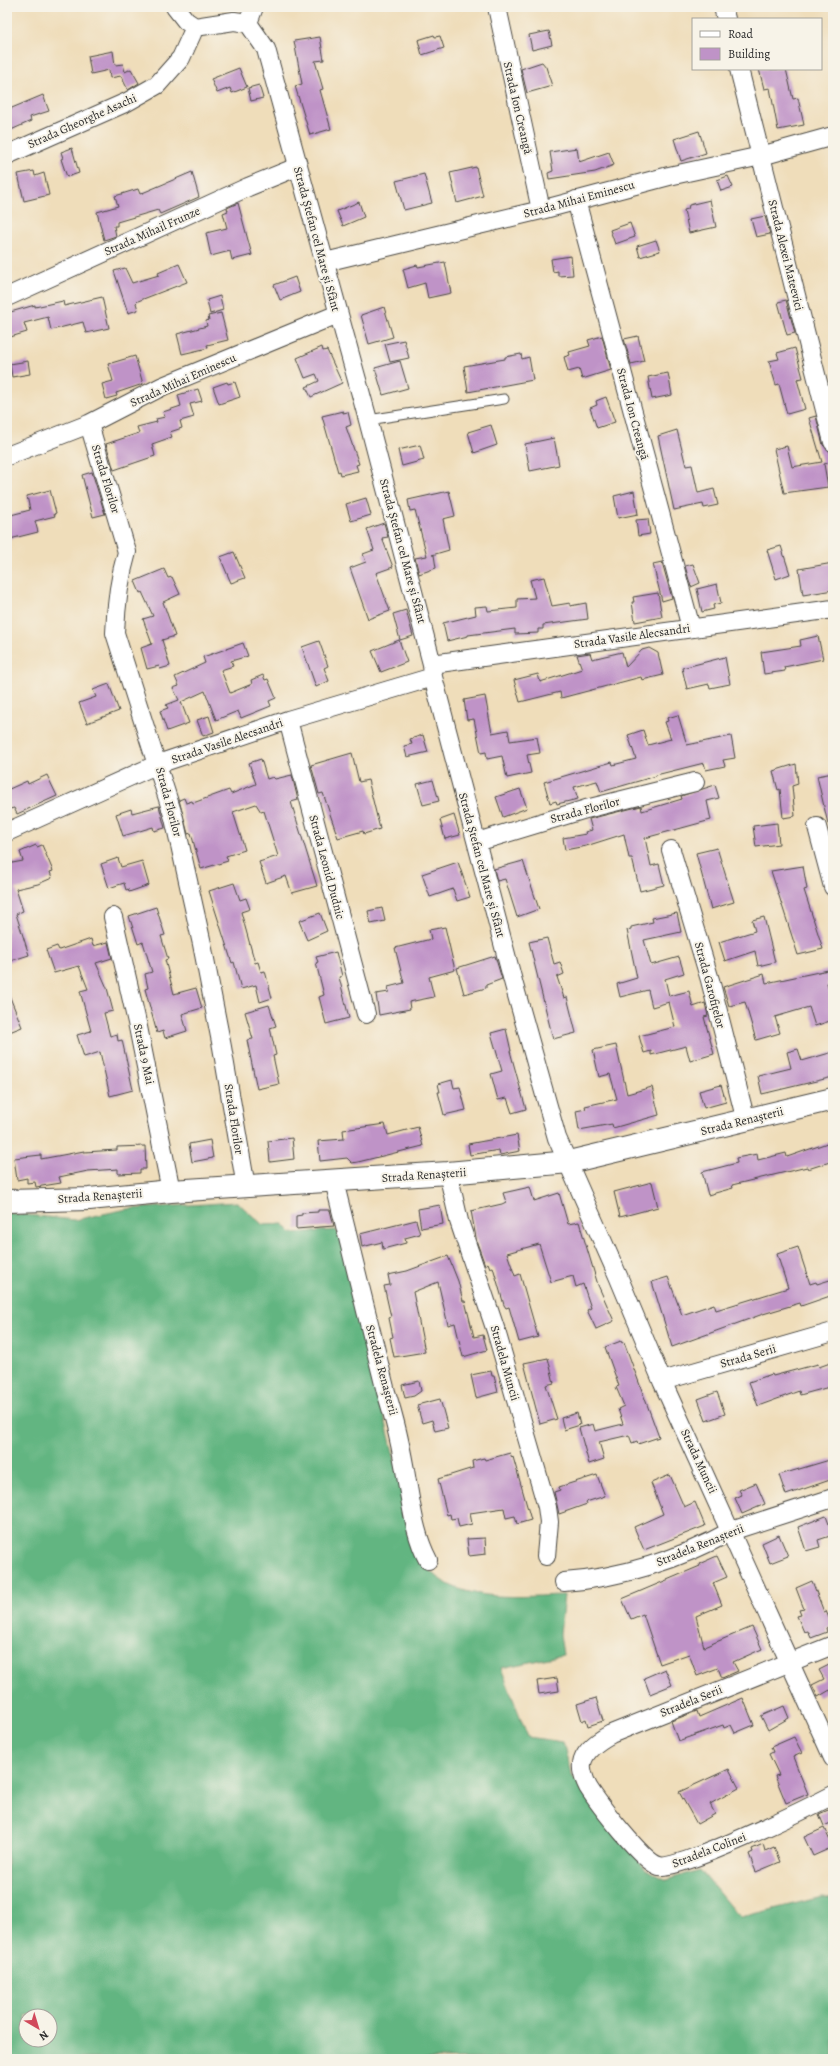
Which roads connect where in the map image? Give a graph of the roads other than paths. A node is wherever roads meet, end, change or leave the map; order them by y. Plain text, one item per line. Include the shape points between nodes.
1 (175, 7) edge
2 (497, 7) edge
3 (723, 7) edge
4 (251, 15) edge
5 (726, 18) edge
6 (195, 27) junction
7 (739, 70) edge
8 (833, 136) edge
9 (7, 155) edge
10 (761, 156) junction
11 (297, 167) junction
12 (576, 200) junction
13 (540, 210) junction
14 (325, 262) junction
15 (7, 297) edge
16 (338, 314) junction
17 (504, 399) dead end
18 (368, 420) junction
19 (90, 424) junction
20 (833, 442) edge
21 (7, 456) edge
22 (833, 609) edge
23 (691, 628) junction
24 (432, 670) junction
25 (288, 720) junction
26 (158, 764) junction
27 (695, 782) dead end
28 (817, 827) dead end
29 (7, 832) edge
30 (477, 842) junction
31 (671, 850) dead end
32 (833, 887) edge
33 (113, 917) dead end
34 (366, 1014) dead end
35 (833, 1099) edge
36 (746, 1121) junction
37 (569, 1162) junction
38 (448, 1173) junction
39 (334, 1181) junction
40 (246, 1187) junction
41 (171, 1191) junction
42 (7, 1201) edge
43 (833, 1332) edge
44 (662, 1381) junction
45 (833, 1498) edge
46 (731, 1531) junction
47 (546, 1556) dead end
48 (428, 1560) dead end
49 (564, 1582) dead end
50 (833, 1645) edge
51 (788, 1662) junction
52 (833, 1758) edge
53 (588, 1786) joint
54 (833, 1796) edge

1 - 6 street via 186,21
2 - 13 street, Strada Ion Creangă
3 - 5 street
4 - 6 street, Strada Ștefan cel Mare și Sfânt via 234,21
4 - 11 street, Strada Ștefan cel Mare și Sfânt via 266,49
6 - 9 street, Strada Gheorghe Asachi via 181,58 157,85 127,102
7 - 10 street, Strada Alexei Mateevici
8 - 10 street, Strada Mihai Eminescu
10 - 12 street, Strada Mihai Eminescu
10 - 20 street, Strada Alexei Mateevici
11 - 14 street, Strada Ștefan cel Mare și Sfânt
11 - 15 street, Strada Mihail Frunze
12 - 13 street, Strada Mihai Eminescu
12 - 23 street, Strada Ion Creangă
13 - 14 street, Strada Mihai Eminescu
14 - 16 street, Strada Ștefan cel Mare și Sfânt
16 - 18 street, Strada Ștefan cel Mare și Sfânt
16 - 19 street, Strada Mihai Eminescu via 163,386
17 - 18 lane
18 - 24 street, Strada Ștefan cel Mare și Sfânt
19 - 21 street, Strada Mihai Eminescu
19 - 26 street, Strada Florilor via 127,552 116,605 115,633
22 - 23 street, Strada Vasile Alecsandri
23 - 24 street, Strada Vasile Alecsandri
24 - 25 street, Strada Vasile Alecsandri
24 - 30 street, Strada Ștefan cel Mare și Sfânt
25 - 26 street, Strada Vasile Alecsandri
25 - 34 street, Strada Leonid Dudnic
26 - 29 street, Strada Vasile Alecsandri
26 - 40 street, Strada Florilor via 174,818 202,944
27 - 30 street, Strada Florilor via 586,809
28 - 32 street
30 - 37 street, Strada Ștefan cel Mare și Sfânt via 557,1138
31 - 36 street, Strada Garofițelor via 710,980
33 - 41 street, Strada 9 Mai
35 - 36 street, Strada Renașterii
36 - 37 street, Strada Renașterii
37 - 38 street, Strada Renașterii
37 - 44 street, Strada Muncii
38 - 39 street, Strada Renașterii
38 - 47 street, Stradela Muncii via 459,1220 496,1331 547,1508
39 - 40 street, Strada Renașterii
39 - 48 street, Stradela Renașterii via 386,1392 397,1425 414,1523 422,1550
40 - 41 street, Strada Renașterii
41 - 42 street, Strada Renașterii via 89,1199
43 - 44 street, Strada Serii
44 - 46 street, Strada Muncii
45 - 46 street, Stradela Renașterii
46 - 49 street, Stradela Renașterii via 659,1562 593,1580
46 - 51 street, Strada Muncii
50 - 51 street, Stradela Serii
51 - 52 street, Strada Muncii
51 - 53 street, Stradela Serii via 618,1731 598,1742 589,1750 582,1764
53 - 54 street, Stradela Colinei via 644,1857 658,1866 669,1866 689,1860

